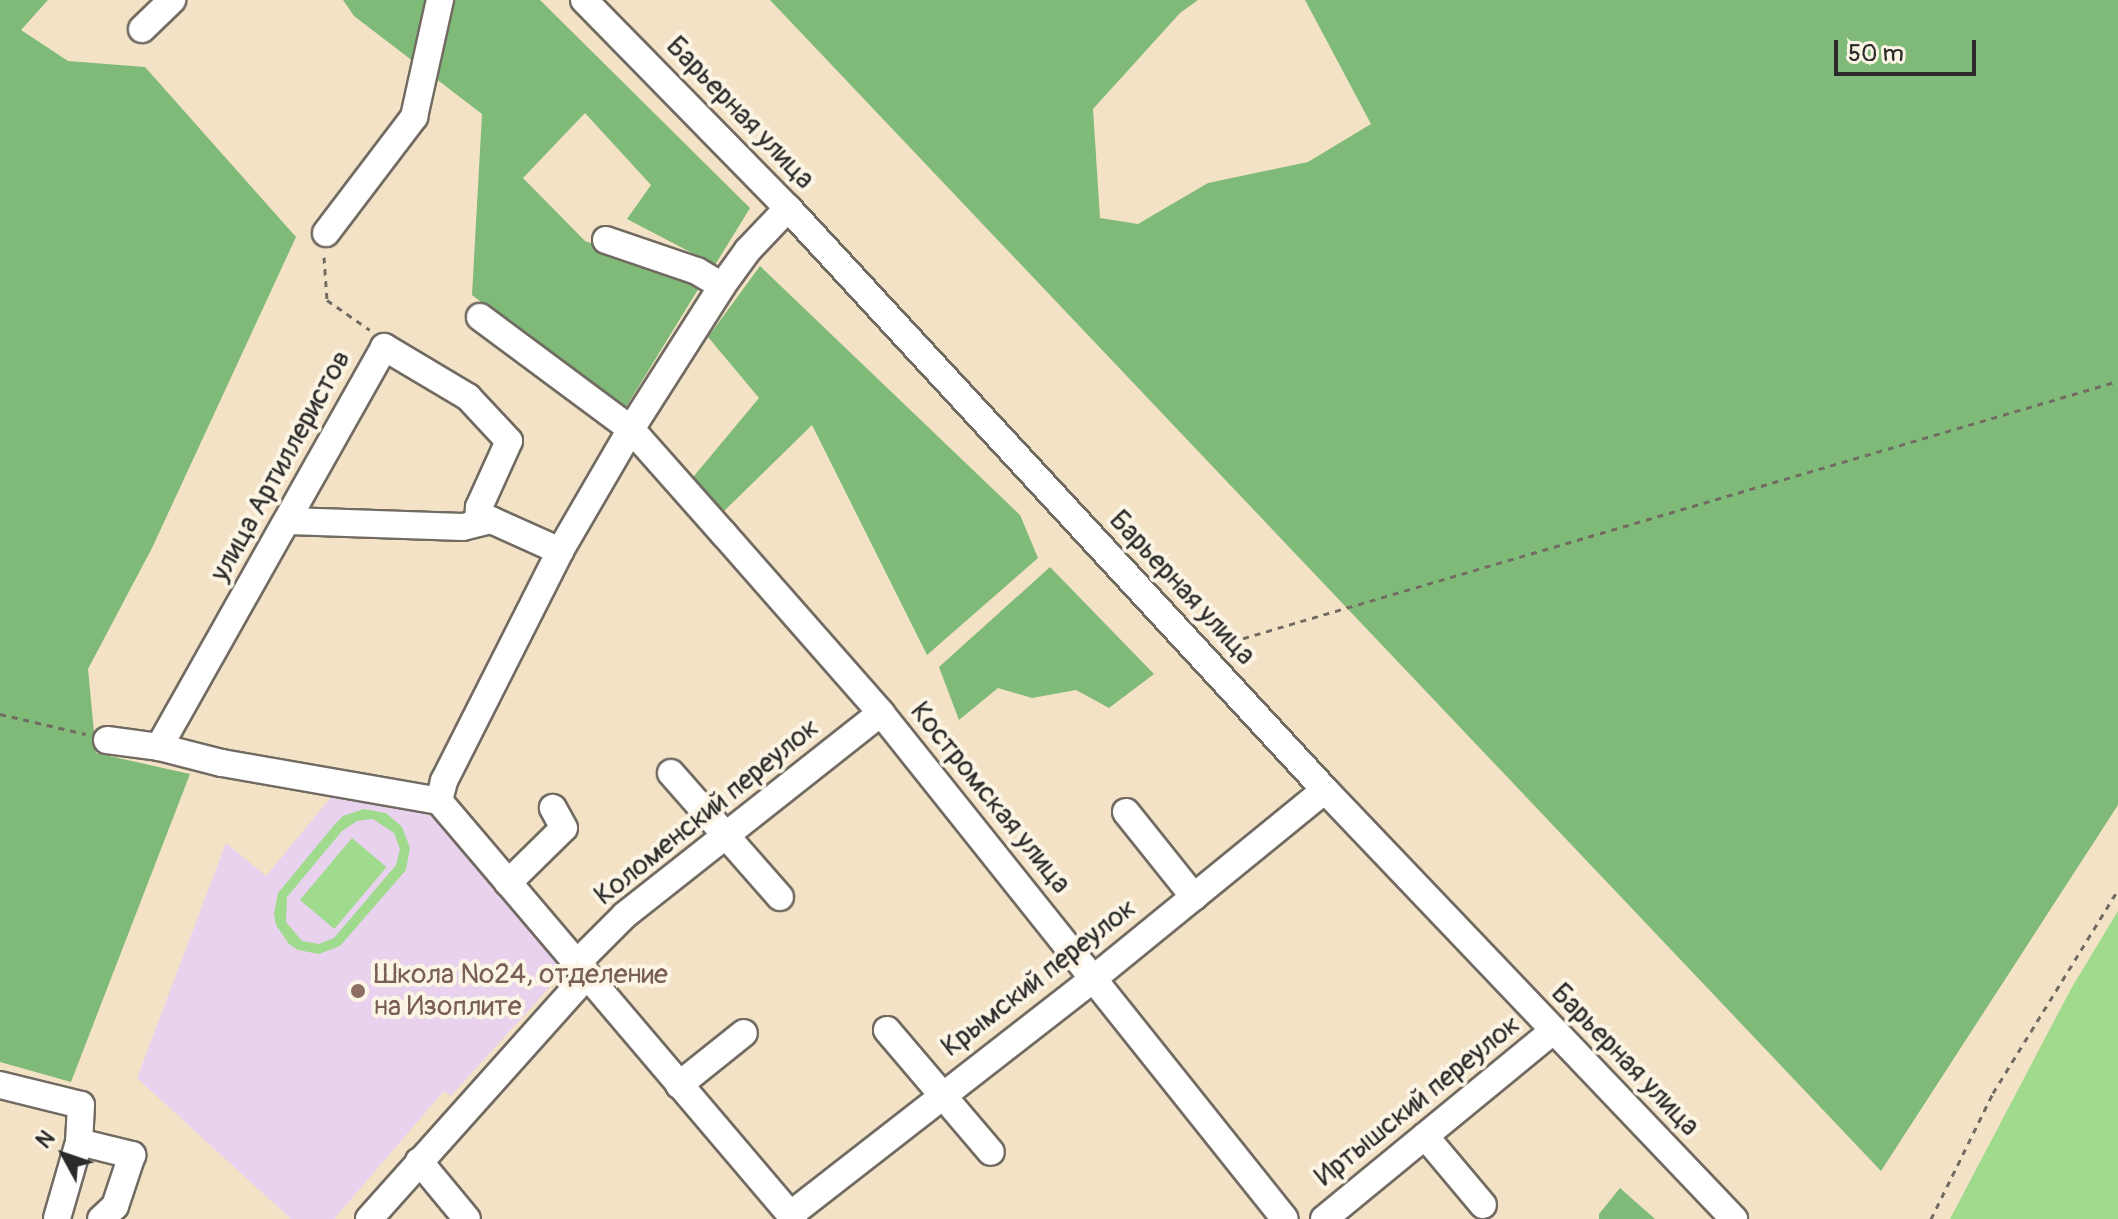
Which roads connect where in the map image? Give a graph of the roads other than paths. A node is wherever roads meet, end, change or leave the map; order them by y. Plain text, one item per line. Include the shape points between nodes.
1 (172, 0) edge
2 (440, 0) edge
3 (584, 0) edge
4 (142, 29) dead end
5 (788, 208) junction
6 (326, 233) road end
7 (606, 240) dead end
8 (722, 286) junction
9 (480, 317) dead end
10 (631, 429) junction
11 (289, 521) junction
12 (478, 523) junction
13 (560, 551) junction
14 (881, 713) junction
15 (107, 740) road end
16 (159, 747) junction
17 (671, 773) dead end
18 (1325, 790) junction
19 (439, 801) junction
20 (553, 808) dead end
21 (1126, 812) dead end
22 (729, 836) junction
23 (508, 883) junction
24 (780, 897) dead end
25 (1194, 897) junction
26 (582, 970) junction
27 (1093, 979) junction
28 (887, 1030) dead end
29 (1552, 1032) junction
30 (744, 1033) dead end
31 (0, 1085) edge
32 (679, 1085) junction
33 (942, 1095) junction
34 (1425, 1136) junction
35 (79, 1142) junction
36 (991, 1152) dead end
37 (419, 1161) junction
38 (1483, 1205) dead end
39 (792, 1217) edge
40 (60, 1219) edge
41 (101, 1219) edge
42 (369, 1219) edge
43 (467, 1219) edge
44 (1285, 1219) edge
45 (1324, 1219) edge
46 (1734, 1219) edge

1 - 4 street
2 - 6 street via 414,117
3 - 5 street, Барьерная улица
5 - 8 street
5 - 18 street, Барьерная улица
7 - 8 street via 697,271
8 - 10 street
9 - 10 street, Костромская улица
10 - 13 street
10 - 14 street, Костромская улица
11 - 12 street via 463,527
11 - 12 street, улица Артиллеристов via 384,347 468,397 509,441 479,507
11 - 16 street, улица Артиллеристов
12 - 13 street via 491,520
13 - 19 street via 444,781
14 - 22 street, Коломенский переулок
14 - 27 street, Костромская улица
15 - 16 street
16 - 19 street
17 - 22 street
18 - 25 street, Крымский переулок
18 - 29 street, Барьерная улица
19 - 23 street
20 - 23 street via 564,828
21 - 25 street
22 - 24 street
22 - 26 street, Коломенский переулок via 625,915
23 - 26 street
25 - 27 street, Крымский переулок
26 - 32 street
26 - 37 street, Коломенский переулок
27 - 33 street, Крымский переулок
27 - 44 street, Костромская улица
28 - 33 street
29 - 34 street, Иртышский переулок
29 - 46 street, Барьерная улица
30 - 32 street
31 - 35 street via 81,1105
32 - 39 street
33 - 36 street
33 - 39 street, Крымский переулок
34 - 38 street
34 - 45 street, Иртышский переулок
35 - 40 street
35 - 41 street via 132,1155 115,1206
37 - 42 street, Коломенский переулок
37 - 43 street

